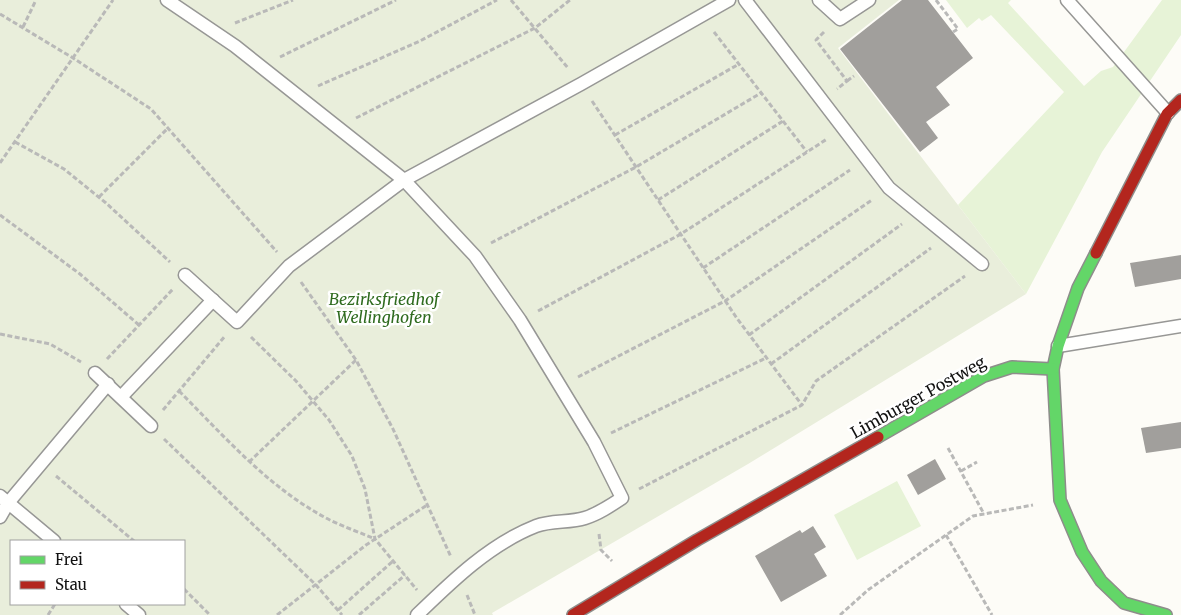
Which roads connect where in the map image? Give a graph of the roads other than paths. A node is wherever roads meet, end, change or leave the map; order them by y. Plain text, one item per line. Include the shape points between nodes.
1 (167, 0) edge
2 (729, 0) edge
3 (745, 0) edge
4 (819, 0) edge
5 (868, 0) edge
6 (1067, 0) edge
7 (1181, 100) edge
8 (1168, 113) junction
9 (404, 180) junction
10 (982, 264) road end
11 (185, 275) road end
12 (213, 300) junction
13 (1181, 326) edge
14 (1058, 346) junction
15 (1054, 369) junction
16 (95, 373) road end
17 (108, 384) junction
18 (121, 397) junction
19 (151, 426) road end
20 (1043, 446) dead end
21 (1056, 446) junction
22 (4, 499) edge
23 (0, 517) edge
24 (53, 540) edge
25 (127, 605) edge
26 (139, 615) edge
27 (416, 615) edge
28 (573, 615) edge
29 (1166, 615) edge

1 - 9 lane via 261,67
2 - 9 lane
3 - 10 lane via 889,188
4 - 5 lane via 840,19
6 - 8 lane
7 - 8 street
8 - 14 street via 1078,288
9 - 12 lane via 289,266 237,322
9 - 27 lane via 472,253 520,320 594,442 622,498 583,519 536,526 508,540 459,575
11 - 12 lane
12 - 18 lane
13 - 14 lane
14 - 15 street
15 - 21 street
15 - 28 street, Limburger Postweg via 1012,367 984,376
16 - 17 lane
17 - 18 lane
17 - 22 lane via 41,464
18 - 19 lane
20 - 21 lane
21 - 29 street via 1060,500 1082,552 1101,581 1124,603
22 - 23 lane
22 - 24 lane
25 - 26 lane

